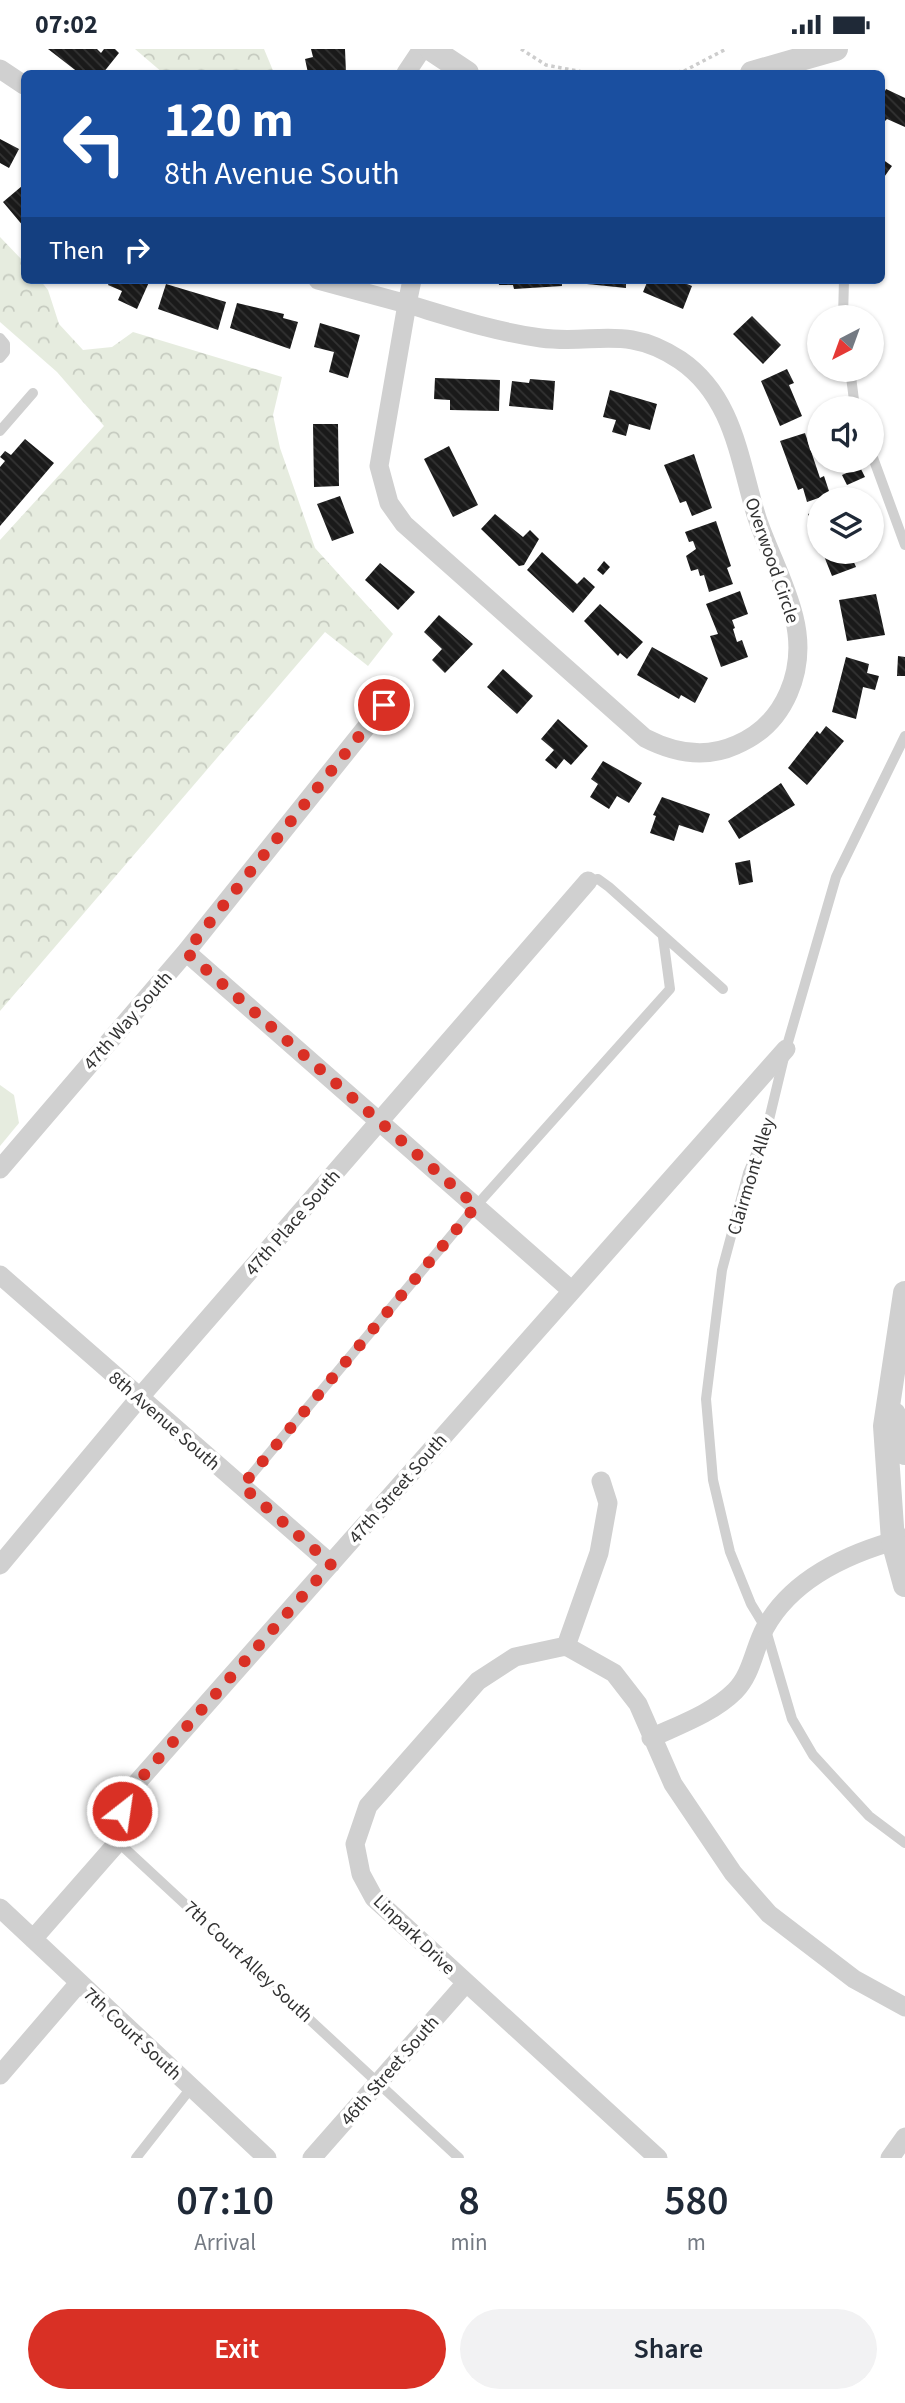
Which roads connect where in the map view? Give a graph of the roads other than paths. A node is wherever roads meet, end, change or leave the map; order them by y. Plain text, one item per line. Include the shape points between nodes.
1 (422, 49) edge
2 (431, 49) edge
3 (836, 49) edge
4 (0, 69) edge
5 (408, 70) edge
6 (462, 70) edge
7 (762, 70) edge
8 (21, 83) edge
9 (332, 284) edge
10 (411, 284) edge
11 (844, 284) edge
12 (407, 304) junction
13 (843, 305) edge
14 (0, 338) edge
15 (0, 358) edge
16 (33, 393) dead end
17 (0, 431) edge
18 (879, 473) edge
19 (905, 545) edge
20 (384, 705) dead end
21 (905, 736) edge
22 (588, 881) joint
23 (663, 937) junction
24 (186, 952) junction
25 (723, 989) dead end
26 (786, 1049) junction
27 (379, 1121) junction
28 (0, 1170) edge
29 (476, 1206) junction
30 (0, 1275) edge
31 (571, 1290) junction
32 (905, 1293) edge
33 (140, 1397) junction
34 (889, 1400) junction
35 (905, 1453) edge
36 (601, 1481) dead end
37 (242, 1486) junction
38 (899, 1540) edge
39 (331, 1564) junction
40 (0, 1565) edge
41 (905, 1585) edge
42 (765, 1627) junction
43 (566, 1647) junction
44 (651, 1738) junction
45 (118, 1842) junction
46 (905, 1843) edge
47 (0, 1909) edge
48 (33, 1939) junction
49 (79, 1983) junction
50 (466, 1983) junction
51 (905, 2007) edge
52 (0, 2075) edge
53 (379, 2081) junction
54 (191, 2088) junction
55 (905, 2137) edge
56 (136, 2158) edge
57 (267, 2158) edge
58 (312, 2158) edge
59 (459, 2158) edge
60 (658, 2158) edge
61 (890, 2158) edge

1 - 5 street
2 - 6 street
3 - 7 street
4 - 8 street
9 - 12 street
10 - 12 street, Overwood Circle
11 - 13 lane
12 - 12 street, Overwood Circle via 544,338 630,339 663,351 704,381 730,423 797,633 796,666 787,700 757,734 730,748 701,753 672,750 645,738 404,524 384,491 379,454
14 - 15 lane via 5,344
16 - 17 lane
18 - 19 lane
20 - 24 street, 47th Way South
21 - 26 lane, Clairmont Alley via 836,877
22 - 23 lane via 598,879
22 - 27 street, 47th Place South
23 - 25 lane
23 - 29 lane via 670,989
24 - 27 street
24 - 28 street, 47th Way South
26 - 31 street, 47th Street South
26 - 42 lane, Clairmont Alley via 767,1129 748,1173 722,1270 706,1399 713,1480 730,1552
27 - 29 street
27 - 33 street, 47th Place South
29 - 31 street
29 - 37 lane
30 - 33 street, 8th Avenue South
31 - 39 street, 47th Street South
32 - 34 street
33 - 37 street, 8th Avenue South
33 - 40 street, 47th Place South
34 - 35 street
34 - 38 street via 885,1426
36 - 43 street via 608,1503 599,1553
37 - 39 street, 8th Avenue South
38 - 41 street
38 - 42 street via 829,1566 792,1592
39 - 45 street, 47th Street South via 134,1786 122,1811
42 - 44 street via 735,1691 692,1720
42 - 46 lane, Clairmont Alley via 792,1719 813,1755 869,1816
43 - 44 street via 614,1673 638,1704
43 - 50 street, Linpark Drive via 515,1657 478,1681 368,1806 355,1844 361,1874 374,1898
44 - 51 street via 707,1837 769,1914 854,1979
45 - 48 street
45 - 53 lane, 7th Court Alley South
47 - 48 street, 7th Court South
48 - 49 street, 7th Court South
49 - 52 street
49 - 54 street, 7th Court South
50 - 53 street, 46th Street South
50 - 60 street, Linpark Drive
53 - 58 street, 46th Street South
53 - 59 lane, 7th Court Alley South
54 - 56 lane
54 - 57 street, 7th Court South
55 - 61 street

